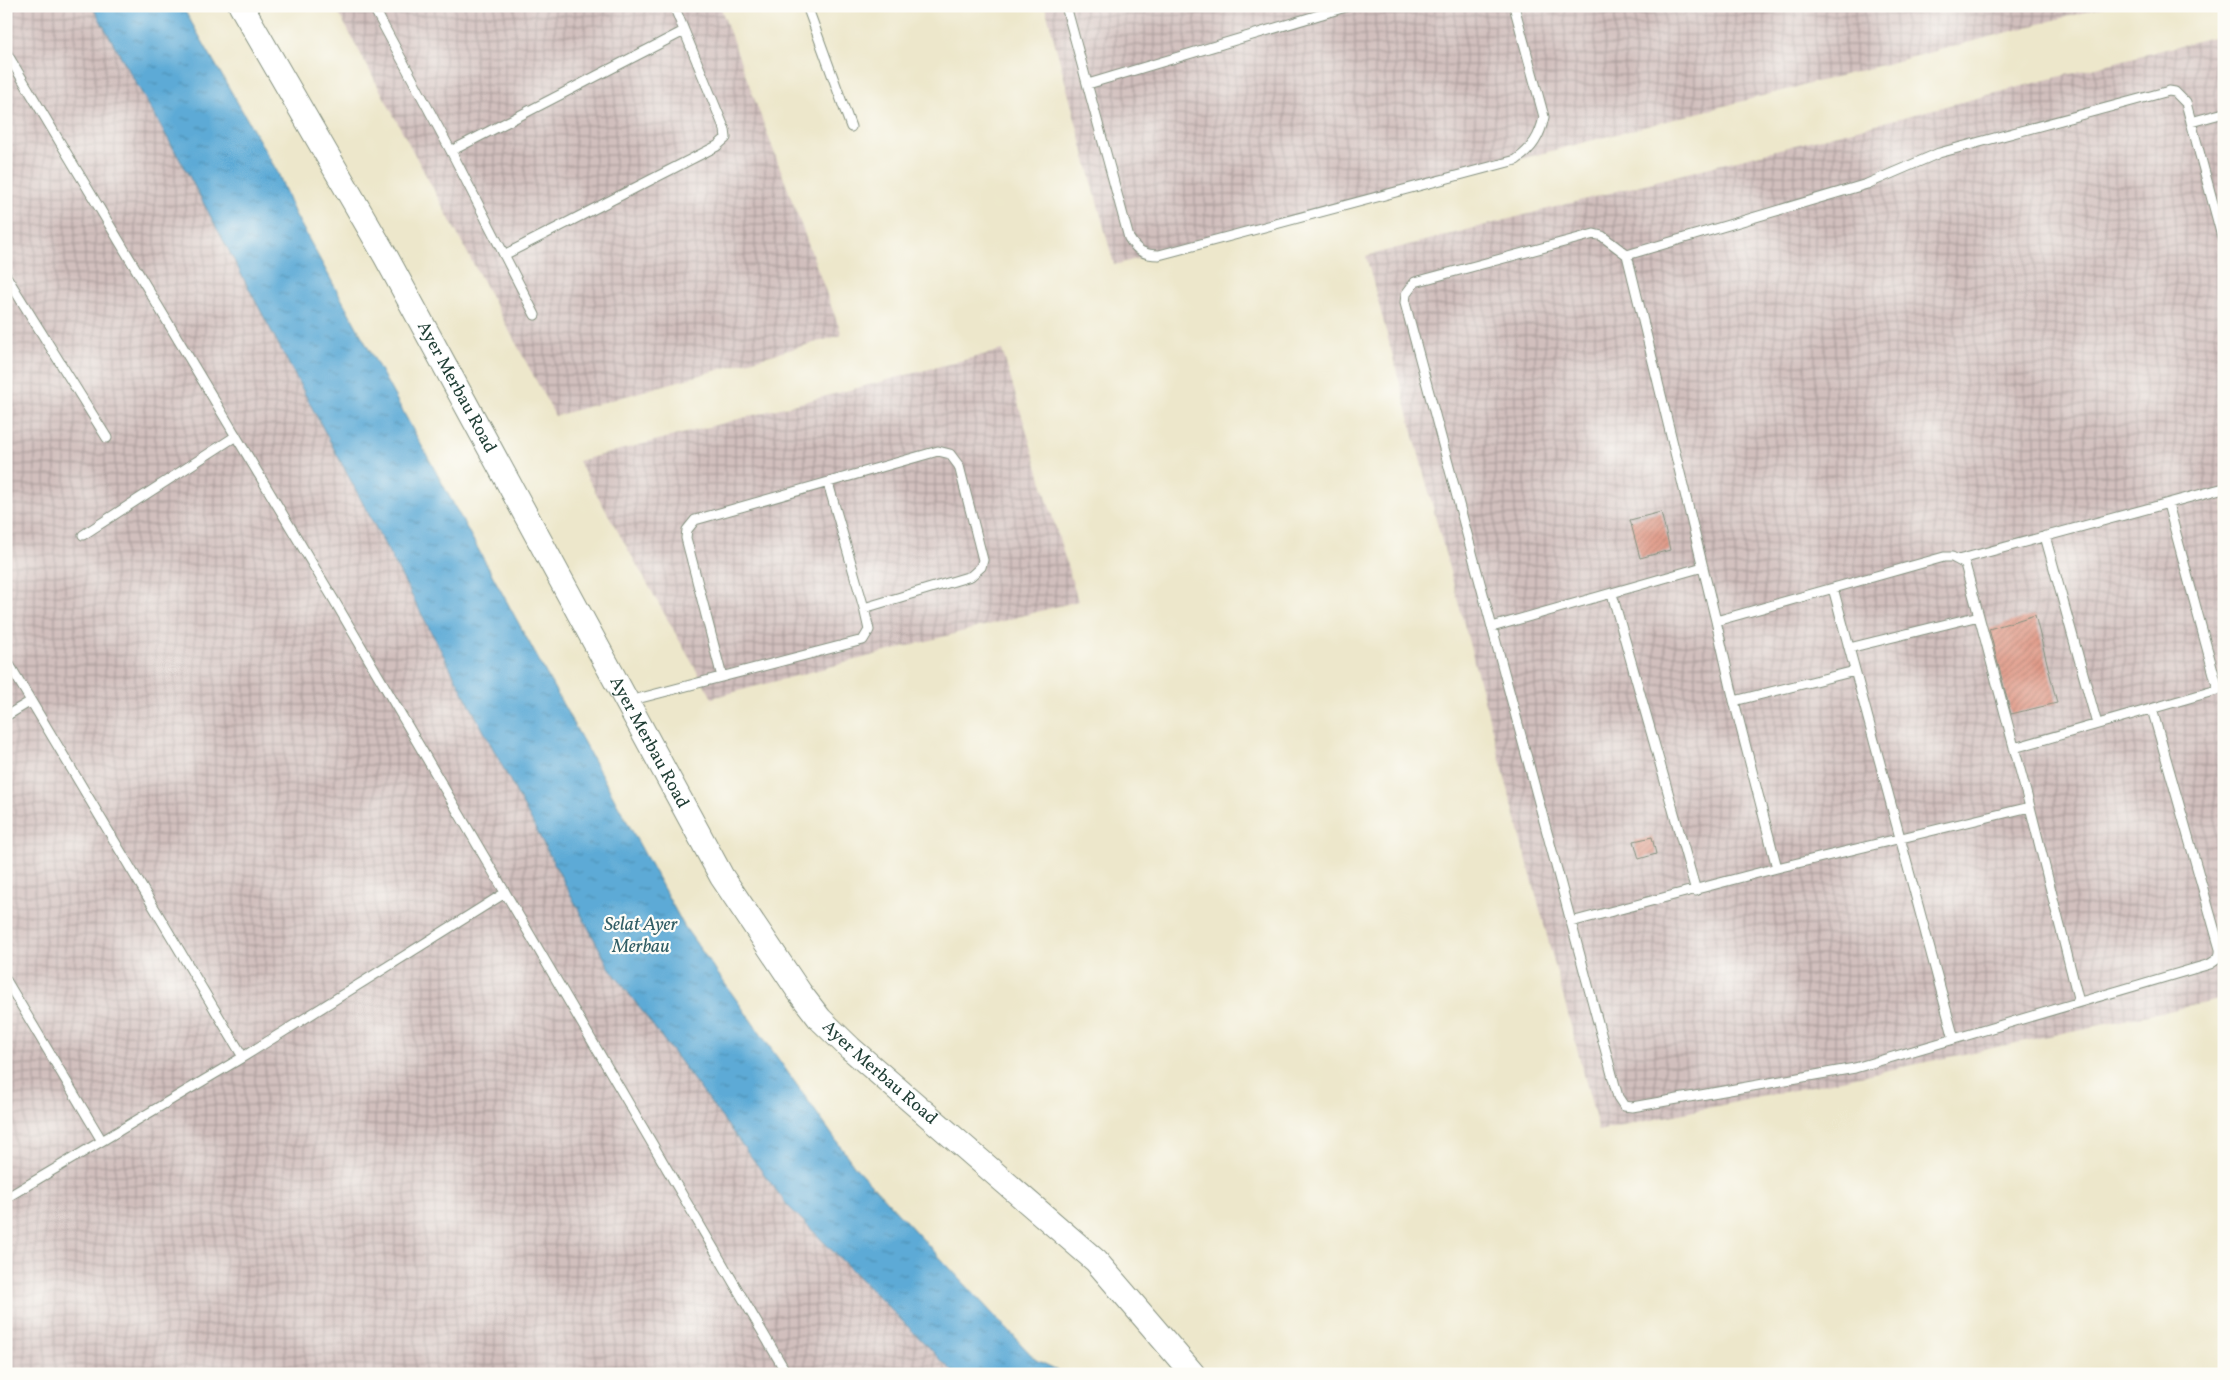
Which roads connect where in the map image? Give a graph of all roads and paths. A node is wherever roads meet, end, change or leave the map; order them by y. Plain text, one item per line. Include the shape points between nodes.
1 (241, 6) edge
2 (373, 6) edge
3 (674, 6) edge
4 (807, 6) edge
5 (1066, 6) edge
6 (1350, 6) edge
7 (1514, 6) edge
8 (684, 31) junction
9 (6, 52) edge
10 (1088, 84) junction
11 (2224, 113) edge
12 (2191, 122) junction
13 (851, 127) dead end
14 (451, 150) junction
15 (2224, 244) edge
16 (504, 255) junction
17 (1627, 255) junction
18 (6, 276) edge
19 (535, 315) dead end
20 (236, 436) junction
21 (107, 438) dead end
22 (828, 483) junction
23 (2224, 488) edge
24 (2168, 504) junction
25 (83, 535) dead end
26 (2045, 536) junction
27 (1958, 560) junction
28 (1703, 567) junction
29 (1833, 588) junction
30 (1612, 594) junction
31 (864, 608) junction
32 (1979, 616) junction
33 (1716, 621) junction
34 (1492, 627) junction
35 (1849, 648) junction
36 (6, 659) edge
37 (1855, 671) junction
38 (722, 677) junction
39 (2221, 688) edge
40 (31, 701) junction
41 (1734, 701) junction
42 (626, 702) junction
43 (2152, 708) junction
44 (6, 716) edge
45 (2097, 724) junction
46 (2014, 748) junction
47 (2030, 807) junction
48 (1900, 838) junction
49 (1776, 868) junction
50 (1696, 890) junction
51 (505, 893) junction
52 (1571, 922) junction
53 (6, 980) edge
54 (2079, 1002) junction
55 (1954, 1039) junction
56 (243, 1057) junction
57 (102, 1141) junction
58 (6, 1198) edge
59 (787, 1374) edge
60 (1193, 1374) edge

1 - 42 street, Ayer Merbau Road via 386,258
2 - 14 lane
3 - 8 lane
4 - 13 lane
5 - 10 lane
6 - 10 lane
7 - 10 lane via 1544,117 1533,146 1516,160 1160,255 1140,252 1129,238
8 - 14 lane
8 - 16 lane via 725,130 723,142
9 - 20 lane
11 - 12 lane
12 - 15 lane
12 - 17 lane via 2181,97 2175,92 2159,93 1939,153 1867,184
14 - 16 lane
16 - 19 lane
17 - 28 lane
17 - 34 lane via 1602,236 1594,234 1415,282 1406,294 1405,303
18 - 21 lane
20 - 25 lane
20 - 51 lane
22 - 31 lane
22 - 31 lane via 938,451 950,454 959,466 983,560 981,567 971,576
22 - 38 lane via 690,524 686,538
23 - 24 lane
24 - 26 lane
24 - 39 lane
26 - 27 lane
26 - 45 lane
27 - 29 lane via 1944,558
27 - 32 lane via 1965,564
28 - 30 lane
28 - 33 lane
29 - 33 lane
29 - 35 lane
30 - 34 lane
30 - 50 lane
31 - 38 lane via 869,630 863,640
32 - 35 lane
32 - 46 lane
33 - 41 lane
34 - 52 lane
35 - 37 lane
36 - 40 lane
37 - 41 lane
37 - 48 lane
38 - 42 lane
39 - 43 lane
40 - 44 lane
40 - 56 lane
41 - 49 lane
42 - 60 street, Ayer Merbau Road via 722,877 820,1019 1089,1255
43 - 45 lane
43 - 54 lane via 2220,956 2210,964
45 - 46 lane
46 - 47 lane
47 - 48 lane
47 - 54 lane
48 - 49 lane
48 - 55 lane
49 - 50 lane
50 - 52 lane
51 - 56 lane
51 - 59 lane
52 - 55 lane via 1618,1097 1624,1106 1855,1068
53 - 57 lane
54 - 55 lane
56 - 57 lane
57 - 58 lane

